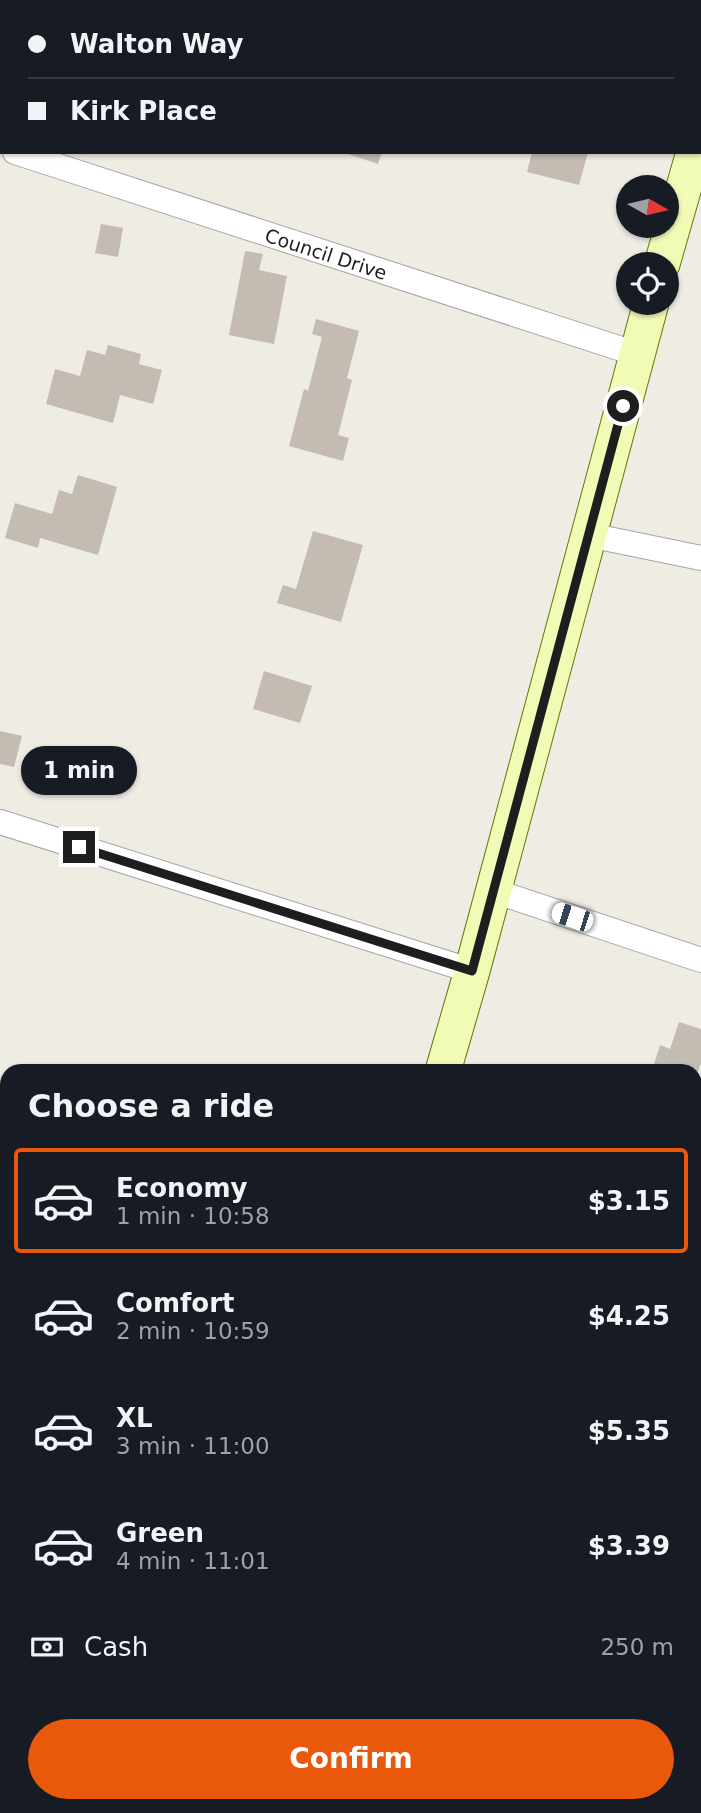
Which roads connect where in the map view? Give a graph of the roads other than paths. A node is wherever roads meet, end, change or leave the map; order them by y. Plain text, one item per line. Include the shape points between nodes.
1 (21, 154) edge
2 (693, 154) edge
3 (665, 252) edge
4 (648, 315) edge
5 (637, 354) junction
6 (589, 535) junction
7 (701, 558) edge
8 (0, 822) edge
9 (494, 891) junction
10 (701, 960) edge
11 (472, 971) junction
12 (445, 1064) edge

1 - 5 street, Council Drive
2 - 3 main road
4 - 5 main road
5 - 6 main road
6 - 7 street
6 - 9 main road
8 - 11 street
9 - 10 street
9 - 11 main road
11 - 12 main road

